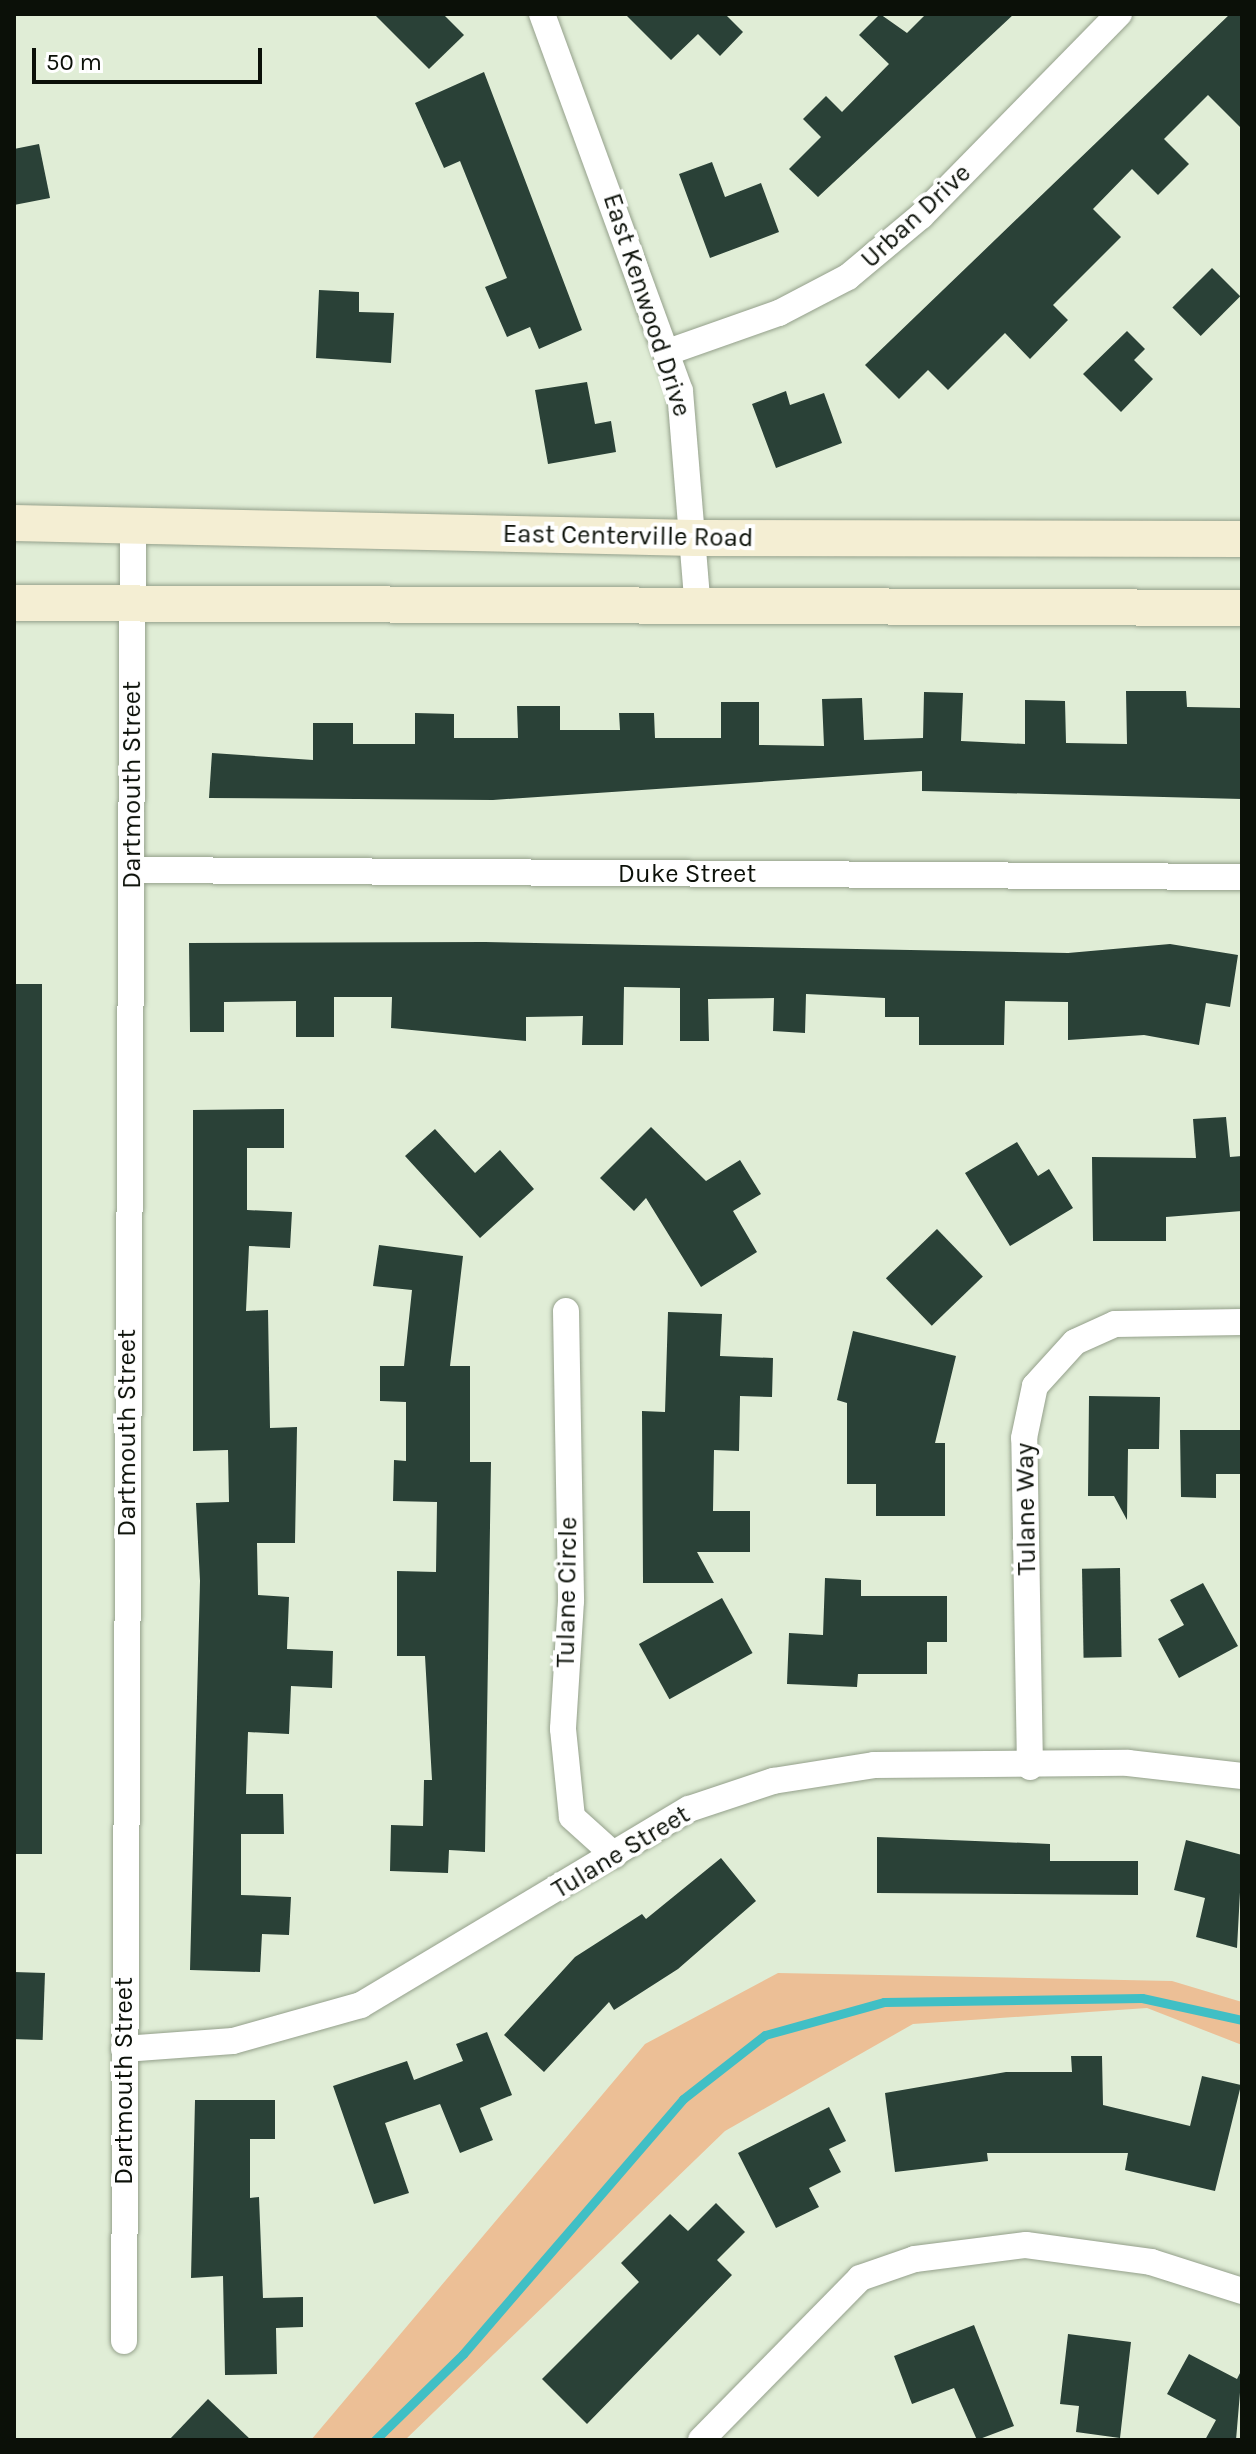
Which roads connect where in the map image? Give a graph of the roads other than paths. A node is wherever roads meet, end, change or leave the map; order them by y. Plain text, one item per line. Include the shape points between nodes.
1 (542, 14) edge
2 (1119, 14) edge
3 (668, 352) junction
4 (14, 523) edge
5 (133, 524) junction
6 (695, 538) junction
7 (1242, 539) edge
8 (14, 603) edge
9 (132, 603) junction
10 (1242, 608) edge
11 (698, 609) junction
12 (132, 870) junction
13 (1242, 877) edge
14 (566, 1311) dead end
15 (1242, 1322) edge
16 (1030, 1767) junction
17 (1242, 1776) edge
18 (614, 1855) junction
19 (124, 2049) junction
20 (1242, 2291) edge
21 (124, 2341) dead end
22 (701, 2440) edge

1 - 3 street, East Kenwood Drive
2 - 3 street, Urban Drive via 921,216 848,277 779,313
3 - 6 street, East Kenwood Drive via 690,445
4 - 5 main road, East Centerville Road
5 - 6 main road, East Centerville Road
5 - 9 street, Dartmouth Street
6 - 7 main road, East Centerville Road
6 - 11 street, East Kenwood Drive
8 - 9 main road
9 - 11 main road
9 - 12 street, Dartmouth Street
10 - 11 main road
12 - 13 street, Duke Street
12 - 19 street, Dartmouth Street
14 - 18 street, Tulane Circle via 571,1601 563,1729 572,1817
15 - 16 street, Tulane Way via 1115,1324 1075,1342 1035,1386 1024,1438
16 - 17 street, Tulane Street via 1128,1763
16 - 18 street, Tulane Street via 874,1765 773,1781 689,1809
18 - 19 street, Tulane Street via 361,2005 233,2041
19 - 21 street, Dartmouth Street
20 - 22 street via 1151,2262 1026,2245 915,2259 860,2278

